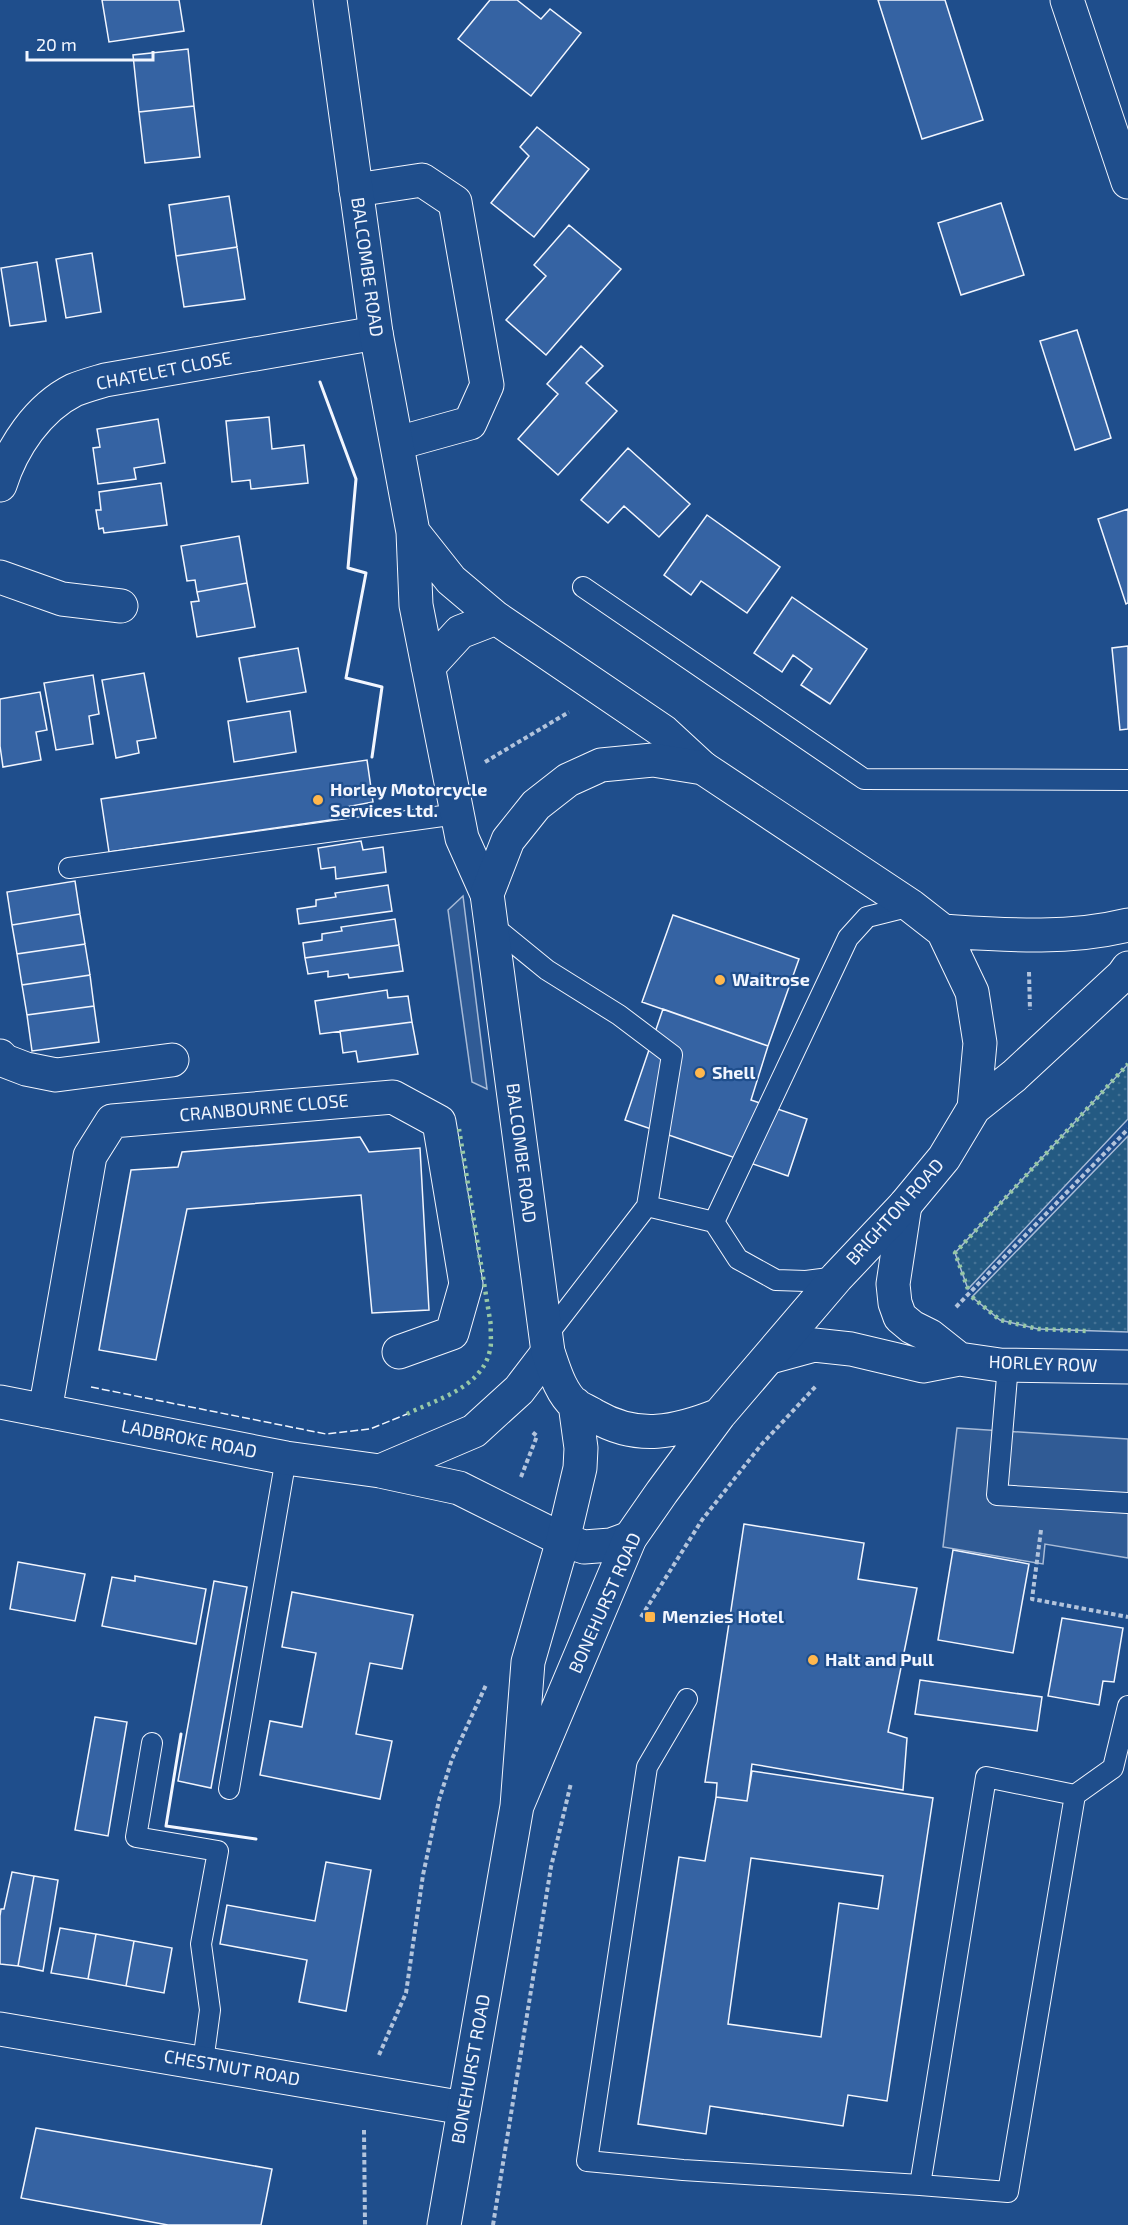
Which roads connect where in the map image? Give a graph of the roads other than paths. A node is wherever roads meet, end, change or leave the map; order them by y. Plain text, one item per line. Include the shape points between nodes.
1 (330, 0) edge
2 (1067, 0) edge
3 (1128, 182) edge
4 (356, 190) junction
5 (376, 333) junction
6 (398, 443) junction
7 (0, 485) edge
8 (413, 532) junction
9 (0, 577) edge
10 (583, 587) dead end
11 (121, 606) dead end
12 (496, 618) junction
13 (428, 667) junction
14 (703, 768) junction
15 (1128, 780) edge
16 (457, 814) junction
17 (69, 868) dead end
18 (911, 906) junction
19 (490, 910) junction
20 (1128, 925) edge
21 (944, 931) junction
22 (1128, 968) edge
23 (0, 1056) edge
24 (172, 1060) dead end
25 (974, 1108) junction
26 (905, 1205) junction
27 (647, 1206) junction
28 (714, 1222) junction
29 (837, 1277) junction
30 (546, 1345) junction
31 (399, 1352) dead end
32 (770, 1358) junction
33 (959, 1359) junction
34 (1008, 1365) junction
35 (1128, 1367) edge
36 (0, 1402) edge
37 (575, 1404) junction
38 (45, 1411) junction
39 (720, 1415) junction
40 (286, 1458) junction
41 (380, 1471) junction
42 (1127, 1503) edge
43 (630, 1538) junction
44 (563, 1540) junction
45 (687, 1699) dead end
46 (1128, 1706) edge
47 (152, 1743) dead end
48 (229, 1789) dead end
49 (1075, 1795) junction
50 (517, 1806) junction
51 (0, 2029) edge
52 (203, 2062) junction
53 (464, 2108) junction
54 (920, 2185) junction
55 (444, 2225) edge

1 - 4 main road, BALCOMBE ROAD
2 - 3 main road
4 - 5 main road, BALCOMBE ROAD
4 - 6 main road via 422,180 455,201 487,385 471,423
5 - 6 main road, BALCOMBE ROAD
5 - 7 main road, CHATELET CLOSE via 105,380 75,390 49,407 26,433 7,462
6 - 8 main road, BALCOMBE ROAD
8 - 12 main road, BALCOMBE ROAD via 451,580
8 - 13 main road, BALCOMBE ROAD via 416,605
9 - 11 main road via 62,598
10 - 15 lane via 864,779
12 - 13 main road via 460,632
12 - 14 main road, BALCOMBE ROAD via 664,732
13 - 16 main road, BALCOMBE ROAD
14 - 18 main road, BALCOMBE ROAD
14 - 19 main road, BALCOMBE ROAD via 653,760 601,765 568,780 536,805 508,840
16 - 17 lane
16 - 19 main road, BALCOMBE ROAD via 462,838
18 - 21 main road, BALCOMBE ROAD
18 - 28 lane via 867,917 848,938
19 - 27 lane via 547,970 619,1015 672,1055
19 - 30 main road, BALCOMBE ROAD
20 - 21 main road via 1099,932 1029,937
21 - 25 main road via 972,992 980,1043
22 - 25 main road, BRIGHTON ROAD via 1014,1076
23 - 24 main road via 26,1069 56,1075
25 - 26 main road, BRIGHTON ROAD via 944,1158
26 - 29 main road, BRIGHTON ROAD
26 - 33 main road via 893,1284 895,1303 900,1317
27 - 28 lane
27 - 30 lane via 583,1286
28 - 29 lane via 738,1259 776,1280
29 - 32 main road, BRIGHTON ROAD
30 - 37 main road, BALCOMBE ROAD via 560,1383
30 - 41 main road via 519,1390 474,1431
31 - 38 main road, CRANBOURNE CLOSE via 452,1333 466,1284 439,1122 393,1097 112,1121 90,1156
32 - 33 main road, HORLEY ROW via 814,1345 851,1349 923,1366
32 - 39 main road, BRIGHTON ROAD
33 - 34 main road, HORLEY ROW
34 - 35 main road, HORLEY ROW
34 - 42 lane via 997,1495
36 - 38 main road, LADBROKE ROAD
37 - 39 main road via 607,1423 636,1431 688,1428
37 - 44 main road, BONEHURST ROAD via 580,1468
38 - 40 main road, LADBROKE ROAD
39 - 43 main road, BONEHURST ROAD
40 - 41 main road, LADBROKE ROAD
40 - 48 lane
41 - 44 main road, LADBROKE ROAD via 459,1488
43 - 44 main road, LADBROKE ROAD via 611,1545 584,1547
43 - 50 main road, BONEHURST ROAD
44 - 50 main road, BONEHURST ROAD via 528,1662
45 - 54 lane via 646,1767 587,2161
46 - 49 lane via 1113,1768
47 - 52 lane via 136,1837 218,1851 201,1944 210,2010
49 - 54 lane via 1008,2193
49 - 54 lane via 986,1777
50 - 53 main road, BONEHURST ROAD
51 - 52 main road, CHESTNUT ROAD
52 - 53 main road, CHESTNUT ROAD
53 - 55 main road, BONEHURST ROAD

